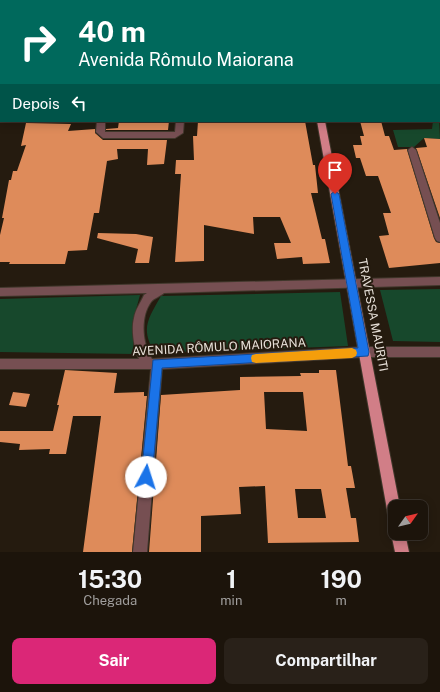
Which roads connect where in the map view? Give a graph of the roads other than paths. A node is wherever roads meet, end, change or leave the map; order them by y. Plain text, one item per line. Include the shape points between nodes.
1 (101, 122) edge
2 (180, 122) edge
3 (321, 122) edge
4 (412, 150) dead end
5 (440, 238) edge
6 (440, 281) edge
7 (351, 282) junction
8 (162, 290) junction
9 (0, 292) edge
10 (364, 352) junction
11 (440, 352) edge
12 (0, 364) edge
13 (153, 364) junction
14 (392, 500) edge
15 (399, 540) edge
16 (140, 552) edge
17 (402, 552) edge

1 - 2 street via 100,132 104,134 171,135 178,133
3 - 7 main road, TRAVESSA MAURITI
4 - 5 street
6 - 7 street
7 - 8 street
7 - 10 main road, TRAVESSA MAURITI
8 - 9 street
8 - 13 street via 148,298 139,318 142,353
10 - 11 street, AVENIDA RÔMULO MAIORANA
10 - 13 street, AVENIDA RÔMULO MAIORANA
10 - 14 main road, TRAVESSA MAURITI
12 - 13 street, AVENIDA RÔMULO MAIORANA
13 - 16 street
15 - 17 main road

